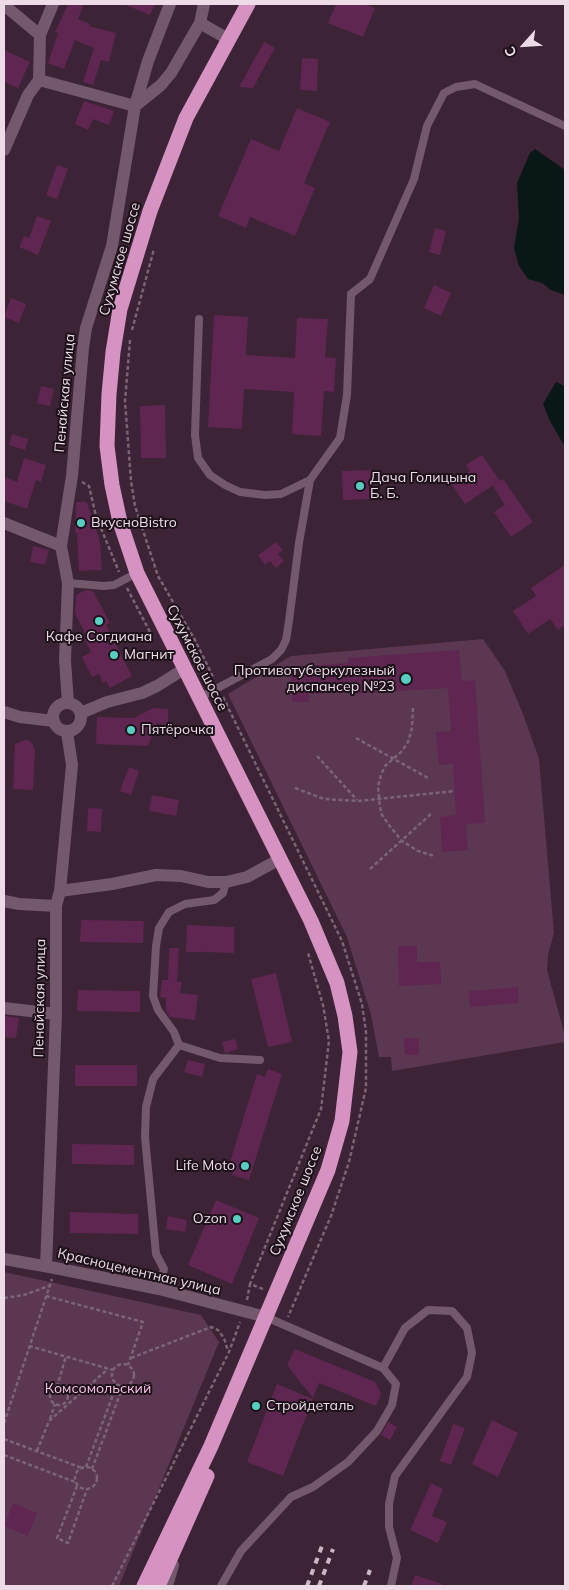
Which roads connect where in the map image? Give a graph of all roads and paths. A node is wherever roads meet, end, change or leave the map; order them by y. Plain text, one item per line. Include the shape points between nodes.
1 (53, 4) edge
2 (170, 4) edge
3 (204, 4) edge
4 (248, 4) edge
5 (4, 5) edge
6 (200, 23) junction
7 (40, 35) junction
8 (228, 39) junction
9 (39, 80) junction
10 (135, 106) junction
11 (565, 126) edge
12 (4, 150) edge
13 (199, 319) dead end
14 (72, 476) junction
15 (310, 480) junction
16 (4, 523) edge
17 (61, 546) junction
18 (137, 572) junction
19 (123, 581) junction
20 (68, 583) junction
21 (154, 640) dead end
22 (184, 670) junction
23 (199, 698) junction
24 (68, 703) junction
25 (413, 708) dead end
26 (4, 712) edge
27 (81, 713) junction
28 (54, 722) junction
29 (67, 732) junction
30 (356, 738) dead end
31 (317, 756) dead end
32 (393, 758) junction
33 (430, 779) dead end
34 (295, 788) dead end
35 (454, 791) dead end
36 (379, 799) junction
37 (358, 801) junction
38 (432, 813) dead end
39 (402, 841) junction
40 (434, 856) dead end
41 (280, 860) junction
42 (370, 870) dead end
43 (226, 882) junction
44 (60, 891) junction
45 (4, 901) edge
46 (56, 906) junction
47 (308, 953) dead end
48 (4, 1008) edge
49 (56, 1014) junction
50 (179, 1045) junction
51 (260, 1060) dead end
52 (4, 1259) edge
53 (51, 1267) junction
54 (250, 1284) junction
55 (49, 1286) junction
56 (159, 1290) junction
57 (276, 1294) junction
58 (46, 1296) junction
59 (4, 1298) edge
60 (294, 1303) dead end
61 (245, 1312) junction
62 (266, 1318) junction
63 (29, 1346) junction
64 (229, 1352) junction
65 (66, 1356) junction
66 (131, 1358) junction
67 (128, 1365) junction
68 (382, 1368) junction
69 (108, 1369) junction
70 (113, 1370) junction
71 (117, 1384) junction
72 (123, 1386) junction
73 (57, 1387) junction
74 (55, 1404) junction
75 (49, 1421) junction
76 (4, 1423) edge
77 (4, 1439) edge
78 (37, 1451) junction
79 (4, 1455) edge
80 (86, 1467) junction
81 (82, 1468) junction
82 (92, 1469) junction
83 (75, 1482) junction
84 (78, 1486) junction
85 (87, 1489) junction
86 (180, 1540) junction
87 (112, 1586) edge
88 (144, 1586) edge
89 (158, 1586) edge
90 (167, 1586) edge
91 (221, 1586) edge
92 (391, 1586) edge

1 - 7 street
2 - 10 street, Пенайская улица
3 - 6 street
4 - 8 highway, Сухумское шоссе
5 - 7 street
6 - 8 street
6 - 10 street via 171,73
7 - 9 street
8 - 18 highway, Сухумское шоссе via 186,118 150,211 120,309 109,394 107,446 120,522
9 - 10 street
9 - 12 street via 28,95
10 - 14 street, Пенайская улица via 112,246 86,328
11 - 15 lane via 475,84 444,93 426,126 414,179 370,279 351,294 347,395 340,438
13 - 15 lane via 195,435 198,458 210,475 240,492 281,494
14 - 17 street, Пенайская улица
14 - 19 path via 89,486 96,516
15 - 23 lane via 290,621 281,650 272,659
16 - 17 street
17 - 20 street, Пенайская улица
18 - 19 lane
18 - 22 highway, Сухумское шоссе
19 - 20 lane via 104,586
19 - 21 path
20 - 24 street, Пенайская улица via 64,660
22 - 23 highway, Сухумское шоссе
22 - 27 street via 157,686
23 - 41 highway, Сухумское шоссе
24 - 27 street
24 - 28 street via 56,708
25 - 32 path via 408,742
26 - 28 street
27 - 29 street via 79,726
28 - 29 street
29 - 44 street, Пенайская улица via 72,765
30 - 32 path
31 - 37 path
32 - 33 path
32 - 36 path via 381,775
34 - 37 path via 324,799
35 - 36 path
36 - 37 path
36 - 39 path via 382,815
38 - 39 path
39 - 40 path
39 - 42 path
41 - 43 street via 247,877
41 - 57 highway, Сухумское шоссе via 337,983 350,1052 342,1121 328,1170
43 - 44 street via 156,875
43 - 50 lane via 223,893 214,900 185,904 169,912 159,928 154,996 158,1010
44 - 46 street, Пенайская улица
45 - 46 street
46 - 49 street, Пенайская улица
47 - 54 path via 323,1005 329,1042 321,1109
48 - 49 street
49 - 53 street, Пенайская улица
50 - 51 lane via 220,1058
50 - 56 lane via 153,1079 146,1107 145,1137 156,1254 164,1269
52 - 53 street, Красноцементная улица
53 - 55 path
53 - 56 street, Красноцементная улица
54 - 57 path
54 - 61 path
55 - 58 path
55 - 59 path
56 - 61 street, Красноцементная улица
57 - 60 path
57 - 62 highway, Сухумское шоссе
58 - 63 path
58 - 66 path via 143,1322
61 - 62 street, Красноцементная улица
61 - 64 path
62 - 68 lane
62 - 86 highway, Сухумское шоссе via 219,1448
62 - 88 highway, Сухумское шоссе via 211,1446
63 - 65 path
63 - 76 path
64 - 66 path via 224,1338 211,1327
64 - 87 path
65 - 69 path
65 - 73 path
66 - 67 path
67 - 70 path via 120,1364
67 - 72 path via 133,1369 134,1377
68 - 91 lane via 396,1384 392,1405 377,1431 348,1462 313,1487 291,1497 241,1551
68 - 92 lane via 405,1328 428,1310 452,1311 467,1328 472,1353 467,1377 395,1476 389,1504 389,1527 396,1558
69 - 70 path
69 - 75 path
70 - 71 path
71 - 72 path
71 - 80 path
72 - 82 path
73 - 74 path via 51,1390 50,1395
73 - 74 path via 65,1390 67,1398 62,1404
74 - 75 path
75 - 78 path
77 - 78 path
78 - 81 path
79 - 83 path
80 - 81 path
80 - 82 path
81 - 83 path via 76,1474
82 - 85 path via 96,1481
83 - 84 path
84 - 85 path
84 - 85 path via 57,1538 68,1542
86 - 89 highway, Сухумское шоссе
86 - 90 street

